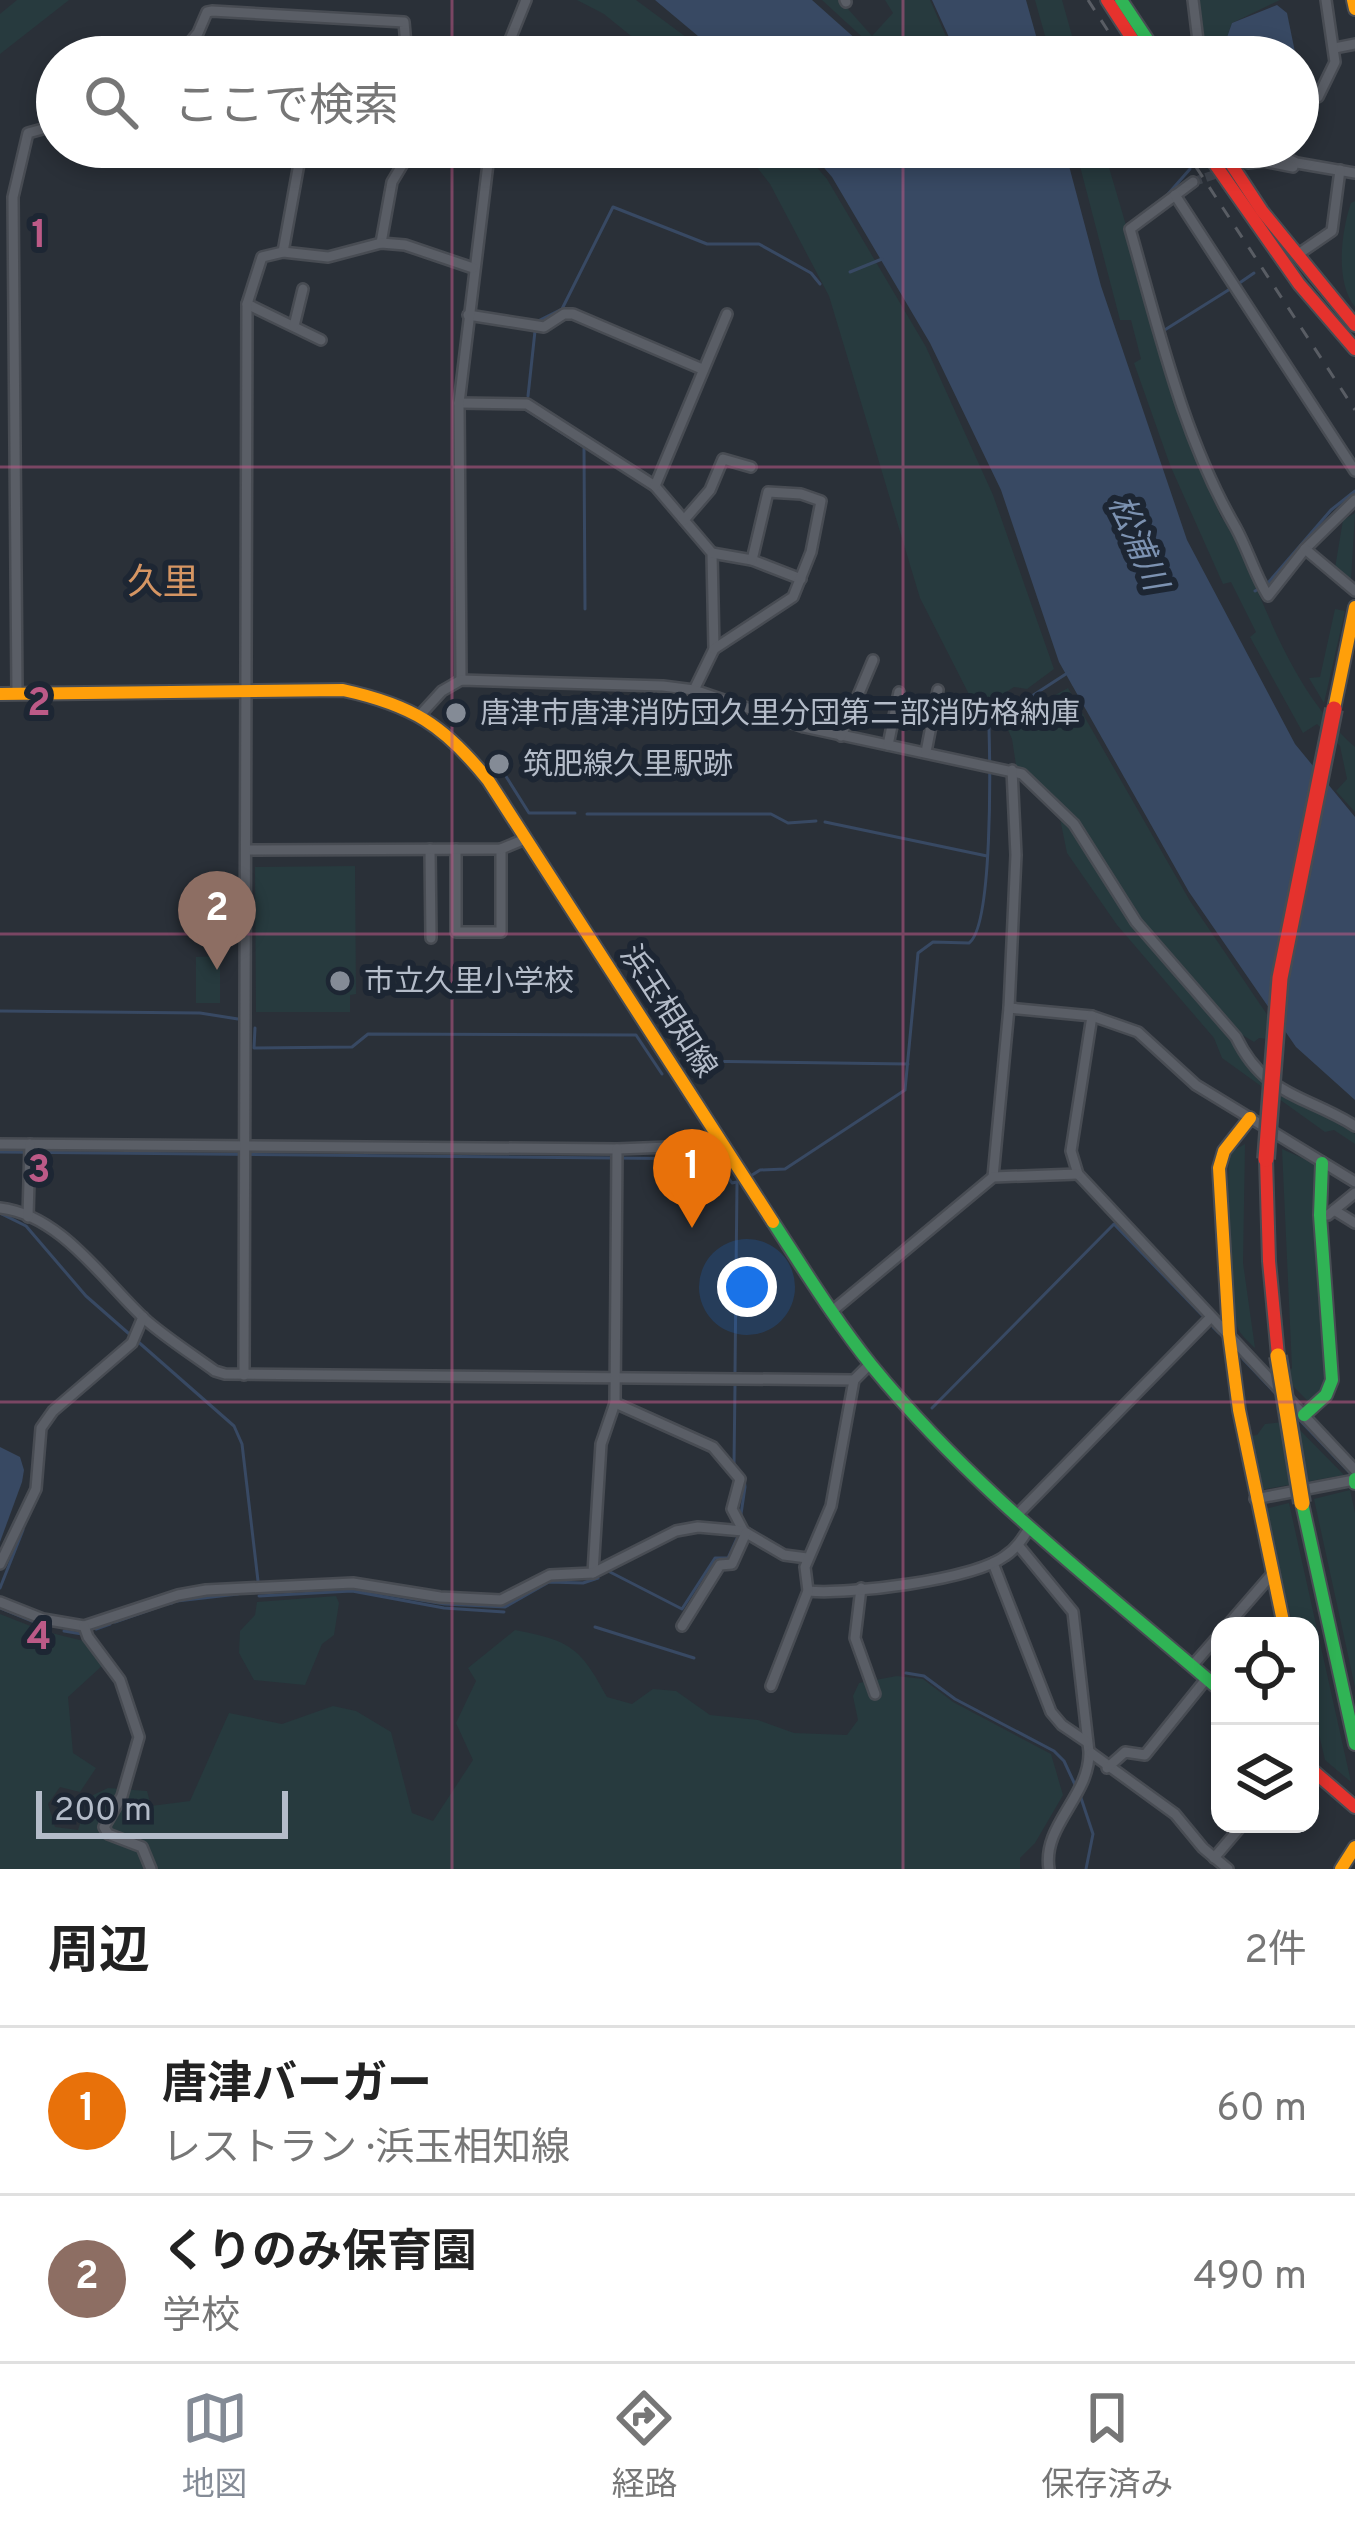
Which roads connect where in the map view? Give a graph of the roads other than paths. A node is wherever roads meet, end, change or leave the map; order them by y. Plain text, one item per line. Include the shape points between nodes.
1 (526, 0) edge
2 (1107, 0) edge
3 (1121, 0) edge
4 (1193, 0) edge
5 (1326, 0) edge
6 (1353, 0) edge
7 (1355, 9) edge
8 (196, 36) edge
9 (405, 36) edge
10 (511, 36) edge
11 (1130, 36) edge
12 (1146, 36) edge
13 (1197, 36) edge
14 (1355, 44) edge
15 (1335, 48) junction
16 (1319, 96) edge
17 (36, 131) edge
18 (1319, 167) edge
19 (298, 168) edge
20 (400, 168) edge
21 (487, 168) edge
22 (1218, 168) edge
23 (1235, 168) edge
24 (1340, 170) junction
25 (1355, 172) edge
26 (1193, 182) tunnel mouth
27 (1175, 195) junction
28 (6, 220) edge
29 (381, 243) junction
30 (283, 252) junction
31 (1297, 256) junction
32 (473, 268) junction
33 (303, 289) dead end
34 (247, 304) junction
35 (727, 314) dead end
36 (468, 315) junction
37 (295, 326) junction
38 (1355, 326) edge
39 (321, 340) dead end
40 (1355, 349) edge
41 (702, 369) junction
42 (459, 404) junction
43 (751, 466) dead end
44 (1355, 471) edge
45 (655, 486) junction
46 (1355, 500) edge
47 (684, 520) junction
48 (1305, 550) junction
49 (712, 553) junction
50 (752, 560) junction
51 (801, 579) junction
52 (1355, 591) edge
53 (1354, 614) edge
54 (714, 649) junction
55 (873, 660) dead end
56 (461, 680) junction
57 (246, 689) junction
58 (694, 690) junction
59 (938, 690) dead end
60 (899, 692) dead end
61 (9, 694) edge
62 (421, 714) junction
63 (842, 736) junction
64 (888, 745) junction
65 (926, 752) junction
66 (1012, 770) junction
67 (525, 839) junction
68 (430, 849) junction
69 (455, 849) junction
70 (501, 849) junction
71 (247, 850) junction
72 (430, 938) dead end
73 (1009, 1009) junction
74 (1092, 1016) junction
75 (1250, 1118) junction
76 (1355, 1126) edge
77 (719, 1137) junction
78 (0, 1144) edge
79 (30, 1150) junction
80 (247, 1151) junction
81 (616, 1154) junction
82 (1322, 1162) junction
83 (1078, 1174) junction
84 (993, 1177) junction
85 (1355, 1182) edge
86 (1355, 1192) edge
87 (0, 1208) edge
88 (1327, 1212) junction
89 (28, 1217) junction
90 (1355, 1223) edge
91 (831, 1312) junction
92 (143, 1317) junction
93 (1211, 1317) junction
94 (1229, 1334) junction
95 (869, 1364) junction
96 (244, 1376) junction
97 (613, 1379) junction
98 (854, 1380) junction
99 (615, 1403) junction
100 (1304, 1415) junction
101 (1355, 1446) edge
102 (1345, 1459) junction
103 (1355, 1478) edge
104 (1255, 1499) junction
105 (1023, 1521) junction
106 (744, 1532) junction
107 (1018, 1545) junction
108 (807, 1558) junction
109 (992, 1563) junction
110 (0, 1564) edge
111 (593, 1573) junction
112 (1272, 1574) junction
113 (861, 1588) junction
114 (808, 1591) junction
115 (0, 1602) edge
116 (1234, 1617) edge
117 (1282, 1617) edge
118 (84, 1626) junction
119 (682, 1626) dead end
120 (1211, 1644) edge
121 (1192, 1666) junction
122 (1211, 1682) edge
123 (771, 1686) dead end
124 (1211, 1686) edge
125 (875, 1694) dead end
126 (1355, 1744) edge
127 (1088, 1747) junction
128 (1107, 1768) junction
129 (1319, 1776) edge
130 (1355, 1807) edge
131 (1235, 1833) edge
132 (1355, 1847) edge
133 (1214, 1858) junction
134 (1339, 1868) edge
135 (152, 1869) edge
136 (1048, 1869) edge
137 (1228, 1869) edge

1 - 10 street
2 - 11 main road
3 - 12 main road
4 - 13 street
5 - 15 street
6 - 7 main road
8 - 9 street via 212,10 404,22
14 - 15 street
15 - 16 street
17 - 28 street via 26,137
18 - 24 street
19 - 30 street
20 - 29 street
21 - 32 street
22 - 40 main road
23 - 31 main road
24 - 25 street
24 - 31 street via 1332,231
26 - 27 street
27 - 44 street
27 - 48 street via 1130,229 1191,433 1268,596
28 - 61 street
29 - 30 street via 328,256
29 - 32 street
30 - 34 street via 262,257
31 - 38 main road
32 - 36 street
33 - 37 street
34 - 37 street
34 - 57 street
35 - 41 street
36 - 41 street via 544,327 574,314
36 - 42 street
37 - 39 street
41 - 45 street
42 - 45 street via 527,404
42 - 56 street
43 - 47 street via 723,459
45 - 47 street
46 - 48 street
47 - 49 street
48 - 52 street
49 - 50 street
49 - 54 street
50 - 51 street
50 - 51 street via 768,492 820,501
51 - 54 street via 793,597
53 - 126 main road, bridge via 1280,978 1266,1159 1278,1356
54 - 58 street
55 - 63 street
56 - 58 street
56 - 62 street
57 - 61 main road, 浜玉相知線
57 - 62 main road, 浜玉相知線 via 343,690
57 - 71 street
58 - 63 street
59 - 65 street
60 - 64 street
62 - 67 main road, 浜玉相知線 via 470,755
63 - 64 street
64 - 65 street
65 - 66 street
66 - 73 street
66 - 76 street via 1074,824 1136,922 1261,1073 1291,1097
67 - 70 street
67 - 77 main road, 浜玉相知線 via 576,901
68 - 69 street
68 - 71 street
68 - 72 street
69 - 70 street
69 - 70 street via 456,932 501,932
71 - 80 street
73 - 74 street
73 - 84 street
74 - 75 street via 1138,1032 1196,1085
74 - 83 street via 1071,1150
75 - 82 street
75 - 94 main road via 1223,1149 1219,1168
77 - 81 street
77 - 91 main road, 浜玉相知線
78 - 79 street
79 - 80 street
79 - 89 street
80 - 81 street
80 - 96 street
81 - 97 street
82 - 85 street
82 - 88 main road
83 - 84 street
83 - 93 street
84 - 91 street
86 - 88 street
87 - 89 street
88 - 90 street
88 - 100 main road via 1332,1380
89 - 92 street via 96,1265
91 - 95 main road, 浜玉相知線
92 - 96 street via 215,1371
92 - 110 street via 135,1338 41,1428 36,1489
93 - 94 street
93 - 105 street
94 - 100 street
94 - 104 main road
95 - 98 street
95 - 105 main road, 浜玉相知線
96 - 97 street
97 - 98 street
97 - 99 street
98 - 108 street via 831,1506
99 - 106 street via 724,1458 740,1479 732,1509
99 - 111 street via 601,1444
100 - 102 street
101 - 102 street
102 - 103 street
103 - 104 street
104 - 112 main road
105 - 107 street
105 - 121 main road, 浜玉相知線
106 - 108 street via 784,1555
106 - 111 street via 676,1531
106 - 119 street via 732,1564 720,1565
107 - 109 street
107 - 127 street via 1073,1612
108 - 114 street
109 - 113 street
109 - 127 street via 1052,1712
111 - 118 street via 550,1576 488,1600 353,1583 206,1590
112 - 116 street
112 - 117 main road
113 - 114 street
113 - 125 street via 855,1638
114 - 123 street
115 - 118 street
118 - 135 street via 120,1680 139,1737 104,1827 142,1847
120 - 121 street
121 - 122 main road, 浜玉相知線
124 - 128 street via 1145,1756 1125,1752
127 - 128 street
127 - 136 street via 1078,1790 1052,1837
128 - 133 street via 1175,1814
129 - 130 main road
131 - 133 street
132 - 134 main road
133 - 137 street

